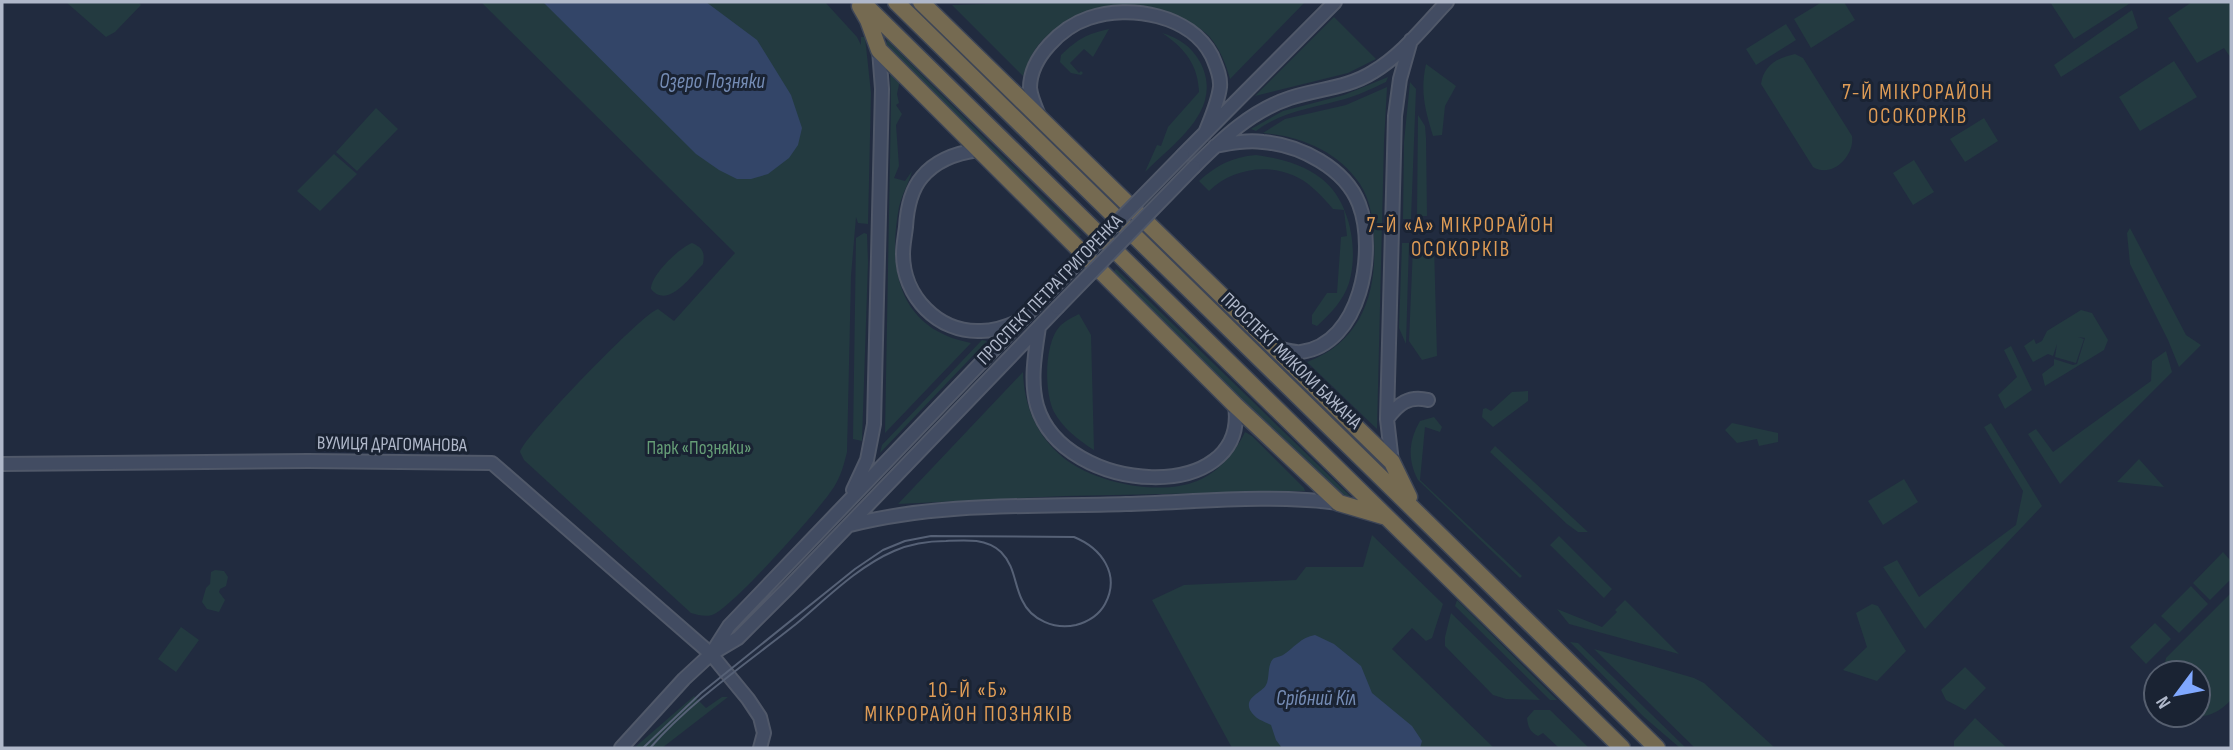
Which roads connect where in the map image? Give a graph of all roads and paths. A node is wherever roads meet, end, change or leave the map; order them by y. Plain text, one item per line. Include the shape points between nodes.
1 (860, 2) edge
2 (896, 2) edge
3 (921, 2) edge
4 (1335, 2) edge
5 (1447, 2) edge
6 (1411, 40) junction
7 (879, 50) junction
8 (1042, 122) junction
9 (1205, 133) junction
10 (1215, 146) junction
11 (978, 150) junction
12 (1021, 321) junction
13 (1039, 326) junction
14 (1274, 347) junction
15 (1428, 400) dead end
16 (1235, 405) junction
17 (1387, 419) junction
18 (1392, 462) junction
19 (2, 464) edge
20 (1339, 503) junction
21 (845, 506) junction
22 (1389, 519) junction
23 (1424, 519) junction
24 (850, 525) junction
25 (710, 654) junction
26 (621, 748) edge
27 (760, 748) edge
28 (1622, 748) edge
29 (1657, 748) edge

1 - 7 highway
1 - 22 highway
2 - 23 highway, ПРОСПЕКТ МИКОЛИ БАЖАНА
3 - 8 highway
4 - 9 main road, ПРОСПЕКТ ПЕТРА ГРИГОРЕНКА
5 - 6 main road, ПРОСПЕКТ ПЕТРА ГРИГОРЕНКА
6 - 10 main road, ПРОСПЕКТ ПЕТРА ГРИГОРЕНКА via 1372,73 1276,103 1247,119
6 - 17 main road via 1395,116
7 - 11 highway
7 - 21 main road via 882,89 874,424 867,460
8 - 9 main road via 1030,88 1033,72 1060,34 1091,17 1151,15 1183,25 1198,36 1217,68 1217,103
8 - 14 highway
9 - 12 main road, ПРОСПЕКТ ПЕТРА ГРИГОРЕНКА, bridge
10 - 13 main road, ПРОСПЕКТ ПЕТРА ГРИГОРЕНКА, bridge
10 - 14 main road via 1251,141 1292,148 1334,172 1359,204 1365,273 1345,321 1312,349 1297,352
11 - 12 main road via 943,159 920,179 907,213 905,273 920,304 944,324 981,331
11 - 16 highway
12 - 21 main road, ПРОСПЕКТ ПЕТРА ГРИГОРЕНКА
13 - 16 main road via 1034,390 1042,420 1068,449 1103,470 1163,478 1197,471 1228,445 1237,420
13 - 24 main road, ПРОСПЕКТ ПЕТРА ГРИГОРЕНКА
14 - 18 highway
15 - 17 main road, ПРОСПЕКТ МИКОЛИ БАЖАНА via 1408,400 1395,407
16 - 20 highway
17 - 18 main road
18 - 23 highway
19 - 25 main road, ВУЛИЦЯ ДРАГОМАНОВА via 492,463
20 - 22 highway
20 - 24 main road via 1263,500 1005,507 908,512
21 - 25 main road, ПРОСПЕКТ ПЕТРА ГРИГОРЕНКА via 729,626
22 - 28 highway
23 - 29 highway, ПРОСПЕКТ МИКОЛИ БАЖАНА
24 - 25 main road, ПРОСПЕКТ ПЕТРА ГРИГОРЕНКА via 738,638
25 - 26 main road, ПРОСПЕКТ ПЕТРА ГРИГОРЕНКА
25 - 27 main road via 760,717 764,733

